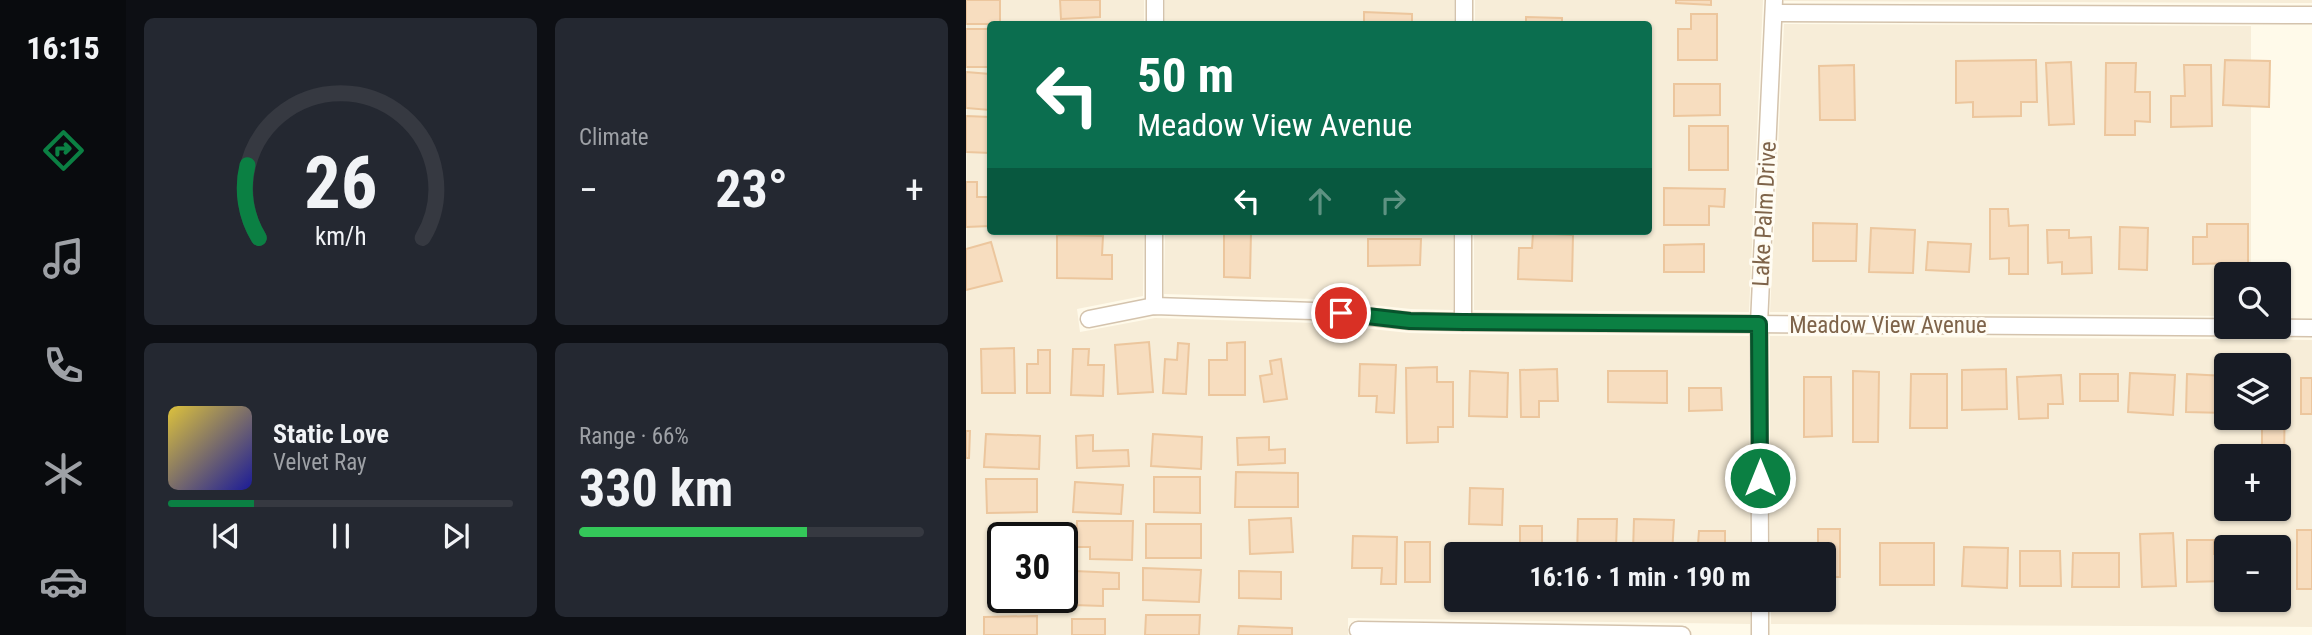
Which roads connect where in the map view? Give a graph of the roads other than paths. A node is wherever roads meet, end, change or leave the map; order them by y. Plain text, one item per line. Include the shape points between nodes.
1 (1155, 0) edge
2 (1464, 0) edge
3 (1774, 6) edge
4 (2312, 15) edge
5 (1155, 21) edge
6 (1464, 21) edge
7 (1154, 235) edge
8 (1463, 235) edge
9 (1154, 306) junction
10 (1089, 318) dead end
11 (1463, 322) junction
12 (1759, 324) junction
13 (2312, 328) edge
14 (1760, 542) edge
15 (1760, 612) edge
16 (1358, 630) dead end
17 (1682, 635) edge
18 (1760, 635) edge

1 - 5 street
2 - 6 street
3 - 4 street
3 - 12 street, Lake Palm Drive
7 - 9 street
8 - 11 street
9 - 10 street, Meadow View Avenue
9 - 11 street, Meadow View Avenue
11 - 12 street, Meadow View Avenue
12 - 13 street, Meadow View Avenue
12 - 14 street, Lake Palm Drive
15 - 18 street
16 - 17 street

